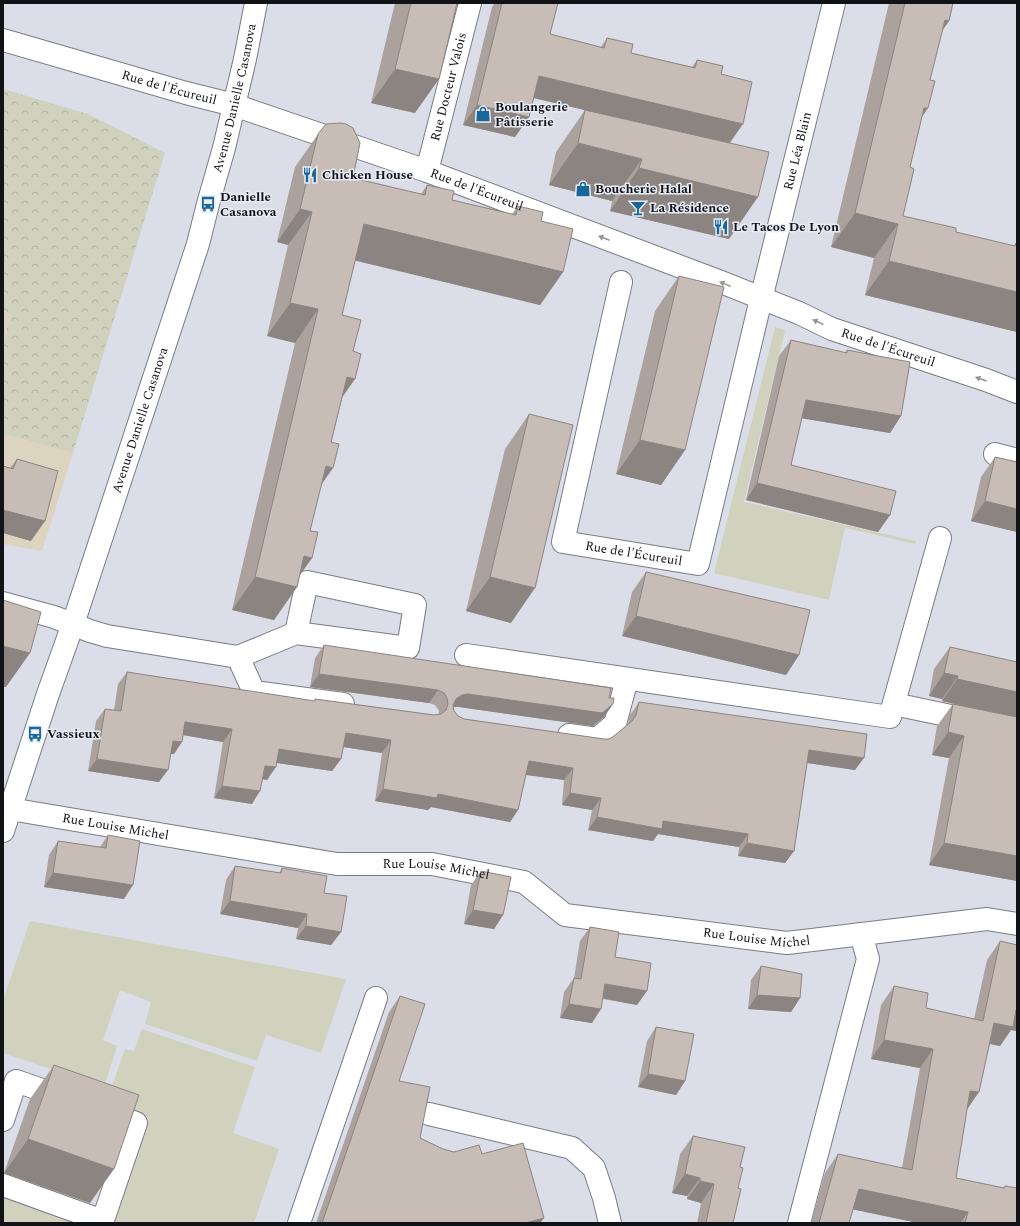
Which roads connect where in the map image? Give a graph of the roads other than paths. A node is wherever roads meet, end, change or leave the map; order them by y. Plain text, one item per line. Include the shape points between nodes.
1 (256, 3) edge
2 (470, 3) edge
3 (834, 3) edge
4 (3, 40) edge
5 (234, 105) junction
6 (427, 171) junction
7 (621, 282) dead end
8 (761, 298) junction
9 (1017, 392) edge
10 (995, 454) dead end
11 (1017, 460) edge
12 (940, 538) dead end
13 (3, 603) edge
14 (73, 624) junction
15 (296, 633) junction
16 (466, 655) dead end
17 (238, 657) junction
18 (627, 679) junction
19 (894, 704) junction
20 (364, 707) edge
21 (1017, 730) edge
22 (550, 732) edge
23 (10, 809) junction
24 (3, 831) edge
25 (1017, 924) edge
26 (861, 934) junction
27 (376, 998) dead end
28 (429, 1114) edge
29 (3, 1120) edge
30 (3, 1185) edge
31 (102, 1222) edge
32 (299, 1223) edge
33 (610, 1223) edge
34 (798, 1223) edge

1 - 5 street, Avenue Danielle Casanova
2 - 6 street, Rue Docteur Valois
3 - 8 street, Rue Léa Blain
4 - 5 street, Rue de l'Écureuil
5 - 6 street, Rue de l'Écureuil
5 - 14 street, Avenue Danielle Casanova via 198,244
8 -> 6 street, Rue de l'Écureuil
7 - 8 street, Rue de l'Écureuil via 563,542 698,564
9 -> 8 street, Rue de l'Écureuil via 832,329
10 - 11 street
12 - 19 street
13 - 14 street
14 - 17 street via 107,636
14 - 23 street, Avenue Danielle Casanova
15 - 15 street via 408,648 415,605 307,582
15 - 17 street
16 - 18 street
17 - 20 street via 254,692
18 - 19 street via 890,717
18 - 22 street via 615,724 597,739
19 - 21 street
23 - 24 street, Avenue Danielle Casanova
23 - 26 street, Rue Louise Michel via 337,864 432,864 524,882 565,915 787,943
25 - 26 street, Rue Louise Michel via 987,918
26 - 34 street via 868,959
27 - 32 street
28 - 33 street via 572,1148 594,1168
29 - 31 street via 16,1081 136,1123
30 - 31 street

